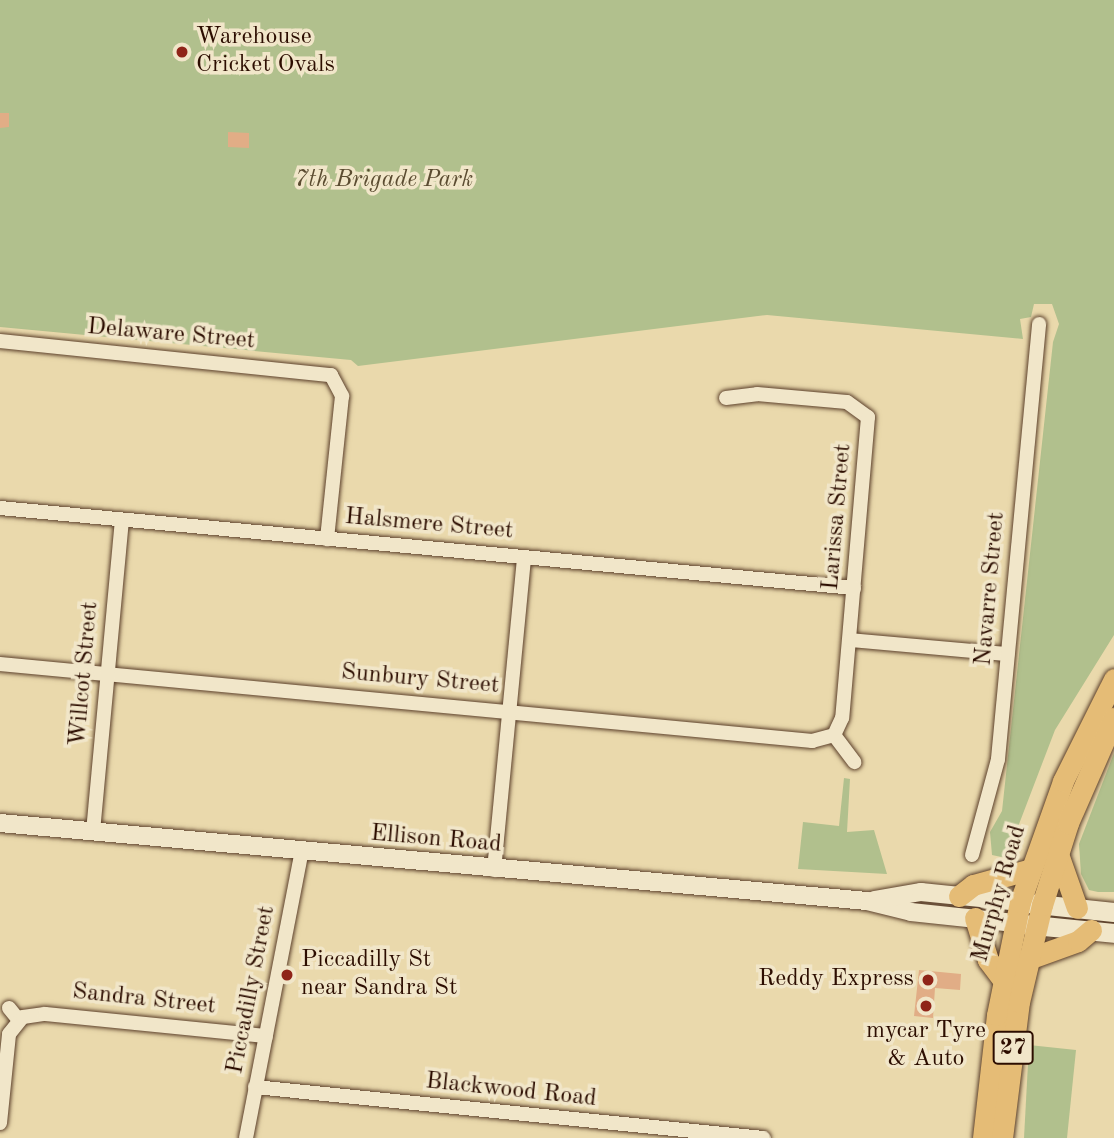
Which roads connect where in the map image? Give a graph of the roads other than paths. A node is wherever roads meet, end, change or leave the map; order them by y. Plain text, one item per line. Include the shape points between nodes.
1 (1039, 324) dead end
2 (0, 341) edge
3 (726, 398) dead end
4 (0, 508) edge
5 (122, 520) junction
6 (327, 539) junction
7 (524, 557) junction
8 (854, 588) junction
9 (850, 640) junction
10 (1007, 654) junction
11 (0, 664) edge
12 (108, 674) junction
13 (1114, 679) edge
14 (510, 712) junction
15 (1114, 718) edge
16 (834, 735) junction
17 (854, 762) dead end
18 (0, 823) edge
19 (93, 832) junction
20 (302, 851) junction
21 (1058, 854) junction
22 (972, 855) dead end
23 (1031, 869) junction
24 (494, 870) junction
25 (959, 896) junction
26 (867, 901) junction
27 (1020, 902) junction
28 (1077, 908) junction
29 (1114, 912) edge
30 (1039, 915) junction
31 (975, 918) junction
32 (1014, 923) junction
33 (1091, 930) junction
34 (1114, 933) edge
35 (1028, 959) junction
36 (1003, 980) junction
37 (266, 1036) junction
38 (255, 1087) junction
39 (0, 1123) edge
40 (246, 1138) edge
41 (763, 1138) edge
42 (983, 1138) edge
43 (1002, 1138) edge

1 - 10 street, Navarre Street
2 - 6 street, Delaware Street via 319,372 335,379 342,396
3 - 8 street, Larissa Street via 757,394 847,402 864,411 870,424
4 - 5 street, Halsmere Street
5 - 6 street, Halsmere Street
5 - 12 street, Willcot Street
6 - 7 street, Halsmere Street
7 - 8 street, Halsmere Street
7 - 14 street
8 - 9 street, Larissa Street
9 - 10 street
9 - 16 street, Larissa Street via 842,718
10 - 22 street, Navarre Street via 996,778
11 - 12 street, Sunbury Street
12 - 14 street, Sunbury Street
12 - 19 street, Willcot Street
13 - 23 main road, Murphy Road via 1063,781
14 - 16 street, Sunbury Street via 812,741
14 - 24 street
15 - 21 main road, Murphy Road
16 - 17 street
18 - 19 street, Ellison Road
19 - 20 street, Ellison Road
20 - 24 street, Ellison Road
20 - 37 street, Piccadilly Street
21 - 28 main road
21 - 30 main road, Murphy Road
23 - 25 main road via 973,885
23 - 27 main road, Murphy Road
24 - 26 street, Ellison Road
25 - 26 street, Ellison Road via 920,892
25 - 27 street, Ellison Road
26 - 31 street, Ellison Road
27 - 30 main road, Ellison Road
27 - 32 main road, Murphy Road / 27
28 - 29 main road, Ellison Road
28 - 30 main road, Ellison Road
30 - 32 main road, Ellison Road
30 - 33 main road, Ellison Road
30 - 35 main road, Murphy Road / 27
31 - 32 street, Ellison Road
31 - 36 main road via 988,960
32 - 36 main road, Murphy Road / 27
33 - 34 main road, Ellison Road
33 - 35 main road via 1077,941
35 - 43 main road, Murphy Road / 27
36 - 42 main road, Murphy Road / 27
37 - 38 street, Piccadilly Street
37 - 39 street, Sandra Street via 14,1013
38 - 40 street, Piccadilly Street
38 - 41 street, Blackwood Road

